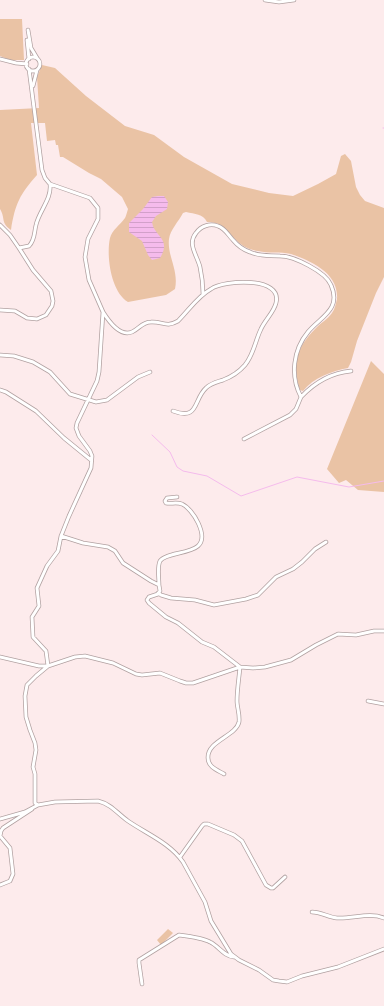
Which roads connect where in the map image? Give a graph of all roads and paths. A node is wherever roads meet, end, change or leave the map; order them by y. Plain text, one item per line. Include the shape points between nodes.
1 (265, 0) edge
2 (294, 0) edge
3 (37, 58) junction
4 (0, 59) edge
5 (29, 59) junction
6 (27, 64) junction
7 (29, 69) junction
8 (37, 70) junction
9 (33, 94) junction
10 (50, 184) junction
11 (0, 225) edge
12 (19, 248) junction
13 (203, 294) junction
14 (0, 310) edge
15 (103, 312) junction
16 (0, 355) edge
17 (351, 371) dead end
18 (150, 372) dead end
19 (0, 390) edge
20 (301, 397) junction
21 (88, 400) junction
22 (173, 411) dead end
23 (244, 439) dead end
24 (91, 460) junction
25 (177, 496) dead end
26 (61, 536) junction
27 (326, 542) dead end
28 (159, 585) junction
29 (158, 593) junction
30 (384, 631) edge
31 (0, 657) edge
32 (48, 666) junction
33 (240, 667) junction
34 (368, 701) dead end
35 (384, 704) edge
36 (224, 774) dead end
37 (38, 806) junction
38 (32, 809) junction
39 (0, 819) edge
40 (180, 857) junction
41 (285, 877) dead end
42 (0, 885) edge
43 (312, 912) dead end
44 (384, 918) edge
45 (384, 949) edge
46 (234, 957) junction
47 (142, 984) dead end

1 - 2 street
3 - 5 street
3 - 5 street via 31,48 28,30
3 - 8 street via 40,64
4 - 6 street
5 - 6 street
6 - 7 street
7 - 8 street
7 - 9 street
8 - 9 street
9 - 10 street via 43,174
10 - 12 street via 50,194 38,218 32,242 27,247
10 - 15 street via 90,198 98,208 98,219 88,239 85,257 89,280
11 - 12 street
12 - 14 street via 51,291 52,306 46,315 37,319 28,318 15,311
13 - 15 street via 178,321 166,325 145,322 128,333 113,326
13 - 20 street via 202,274 192,242 198,230 210,225 221,227 234,242 248,252 262,256 287,257 317,270 326,277 333,290 332,307 307,333 296,355 294,374
13 - 22 street via 227,283 256,284 271,288 276,294 276,301 244,367 233,375 209,385 192,412 183,415
15 - 21 street via 99,372
16 - 21 street via 20,357 33,362 50,372 70,394
17 - 20 street via 322,379
18 - 21 street via 138,377 104,401
19 - 24 street via 36,410
20 - 23 street via 296,409 290,414
21 - 24 street via 76,428 90,451
24 - 26 street via 91,468
25 - 28 street via 167,498 166,503 182,504 188,509 200,526 202,541 191,550 160,561
26 - 28 street via 108,547 115,551 123,563
26 - 32 street via 58,551 47,566 37,588 39,606 32,617 33,637 46,651
27 - 29 street via 297,566 276,577 258,595 246,599 214,605 171,598
28 - 29 street
29 - 33 street via 148,597 149,604
30 - 33 street via 374,630 356,635 338,634 291,660 265,667
31 - 32 street
32 - 33 street via 85,656 136,674 160,673 186,683
32 - 37 street via 27,685 25,696 26,717 36,750 33,767 35,803
33 - 36 street via 237,700 239,723 211,748 208,754 208,762
34 - 35 street
37 - 38 street
37 - 40 street via 55,802 103,802
38 - 39 street
38 - 42 street via 1,831 0,836 10,848 13,874 10,881
40 - 41 street via 202,826 208,824 242,841 266,885 273,888
40 - 46 street via 205,902 211,921
43 - 44 street via 334,918 350,919 370,915
45 - 46 street via 331,969 284,982 274,980
46 - 47 street via 224,954 216,944 179,935 139,960

